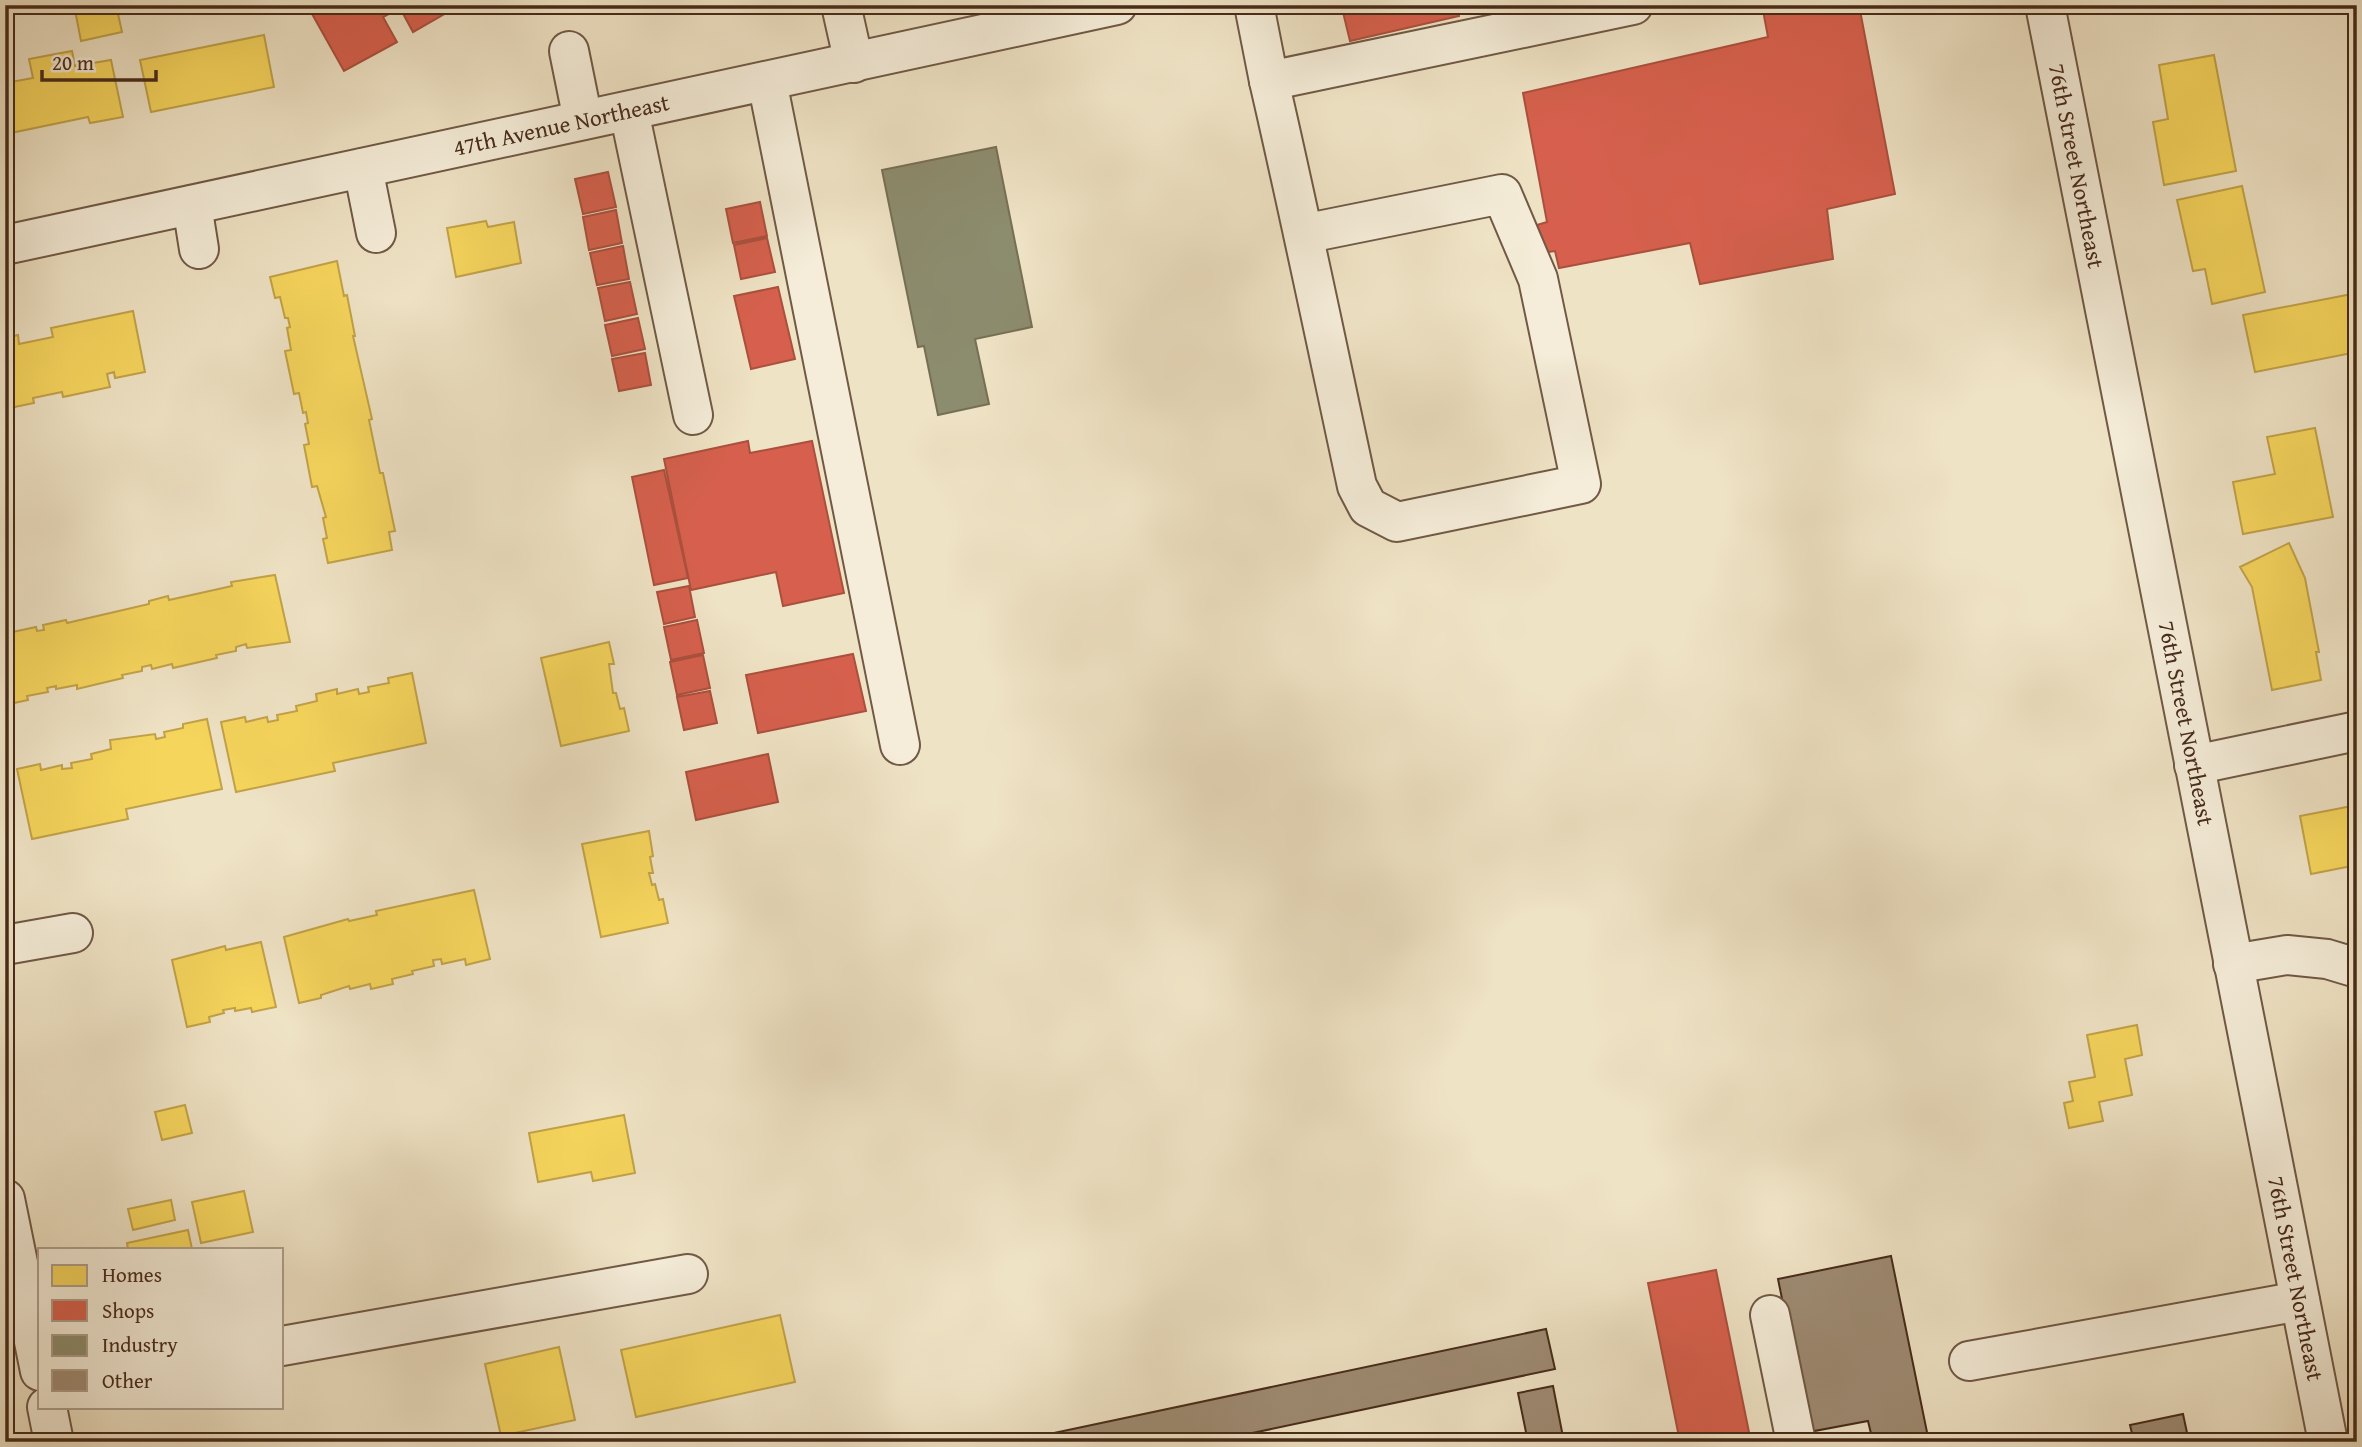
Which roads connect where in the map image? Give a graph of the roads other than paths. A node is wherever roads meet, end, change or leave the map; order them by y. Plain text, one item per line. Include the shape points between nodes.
1 (841, 5) edge
2 (1117, 5) edge
3 (1254, 5) edge
4 (1633, 5) edge
5 (2045, 5) edge
6 (1521, 17) edge
7 (569, 51) dead end
8 (854, 63) junction
9 (1269, 80) junction
10 (767, 81) junction
11 (629, 111) junction
12 (583, 120) junction
13 (363, 168) junction
14 (192, 205) junction
15 (376, 233) dead end
16 (1303, 234) junction
17 (5, 245) edge
18 (198, 249) dead end
19 (693, 415) dead end
20 (2357, 731) edge
21 (900, 745) dead end
22 (2194, 765) junction
23 (73, 933) dead end
24 (5, 946) edge
25 (2234, 964) junction
26 (2357, 968) edge
27 (5, 1199) edge
28 (688, 1274) dead end
29 (2300, 1301) junction
30 (1770, 1315) dead end
31 (284, 1346) edge
32 (38, 1361) edge
33 (1969, 1361) dead end
34 (47, 1408) edge
35 (54, 1442) edge
36 (1796, 1442) edge
37 (2328, 1442) edge

1 - 8 street
2 - 8 street, 47th Avenue Northeast
3 - 9 street
4 - 6 street
5 - 22 street, 76th Street Northeast
6 - 9 street
7 - 12 street
8 - 10 street, 47th Avenue Northeast
9 - 16 street
10 - 11 street, 47th Avenue Northeast
10 - 21 street
11 - 12 street, 47th Avenue Northeast
11 - 19 street
12 - 13 street, 47th Avenue Northeast
13 - 14 street, 47th Avenue Northeast
13 - 15 street
14 - 17 street, 47th Avenue Northeast
14 - 18 street
16 - 16 street via 1357,486 1368,507 1397,522 1581,484 1538,279 1502,194
20 - 22 street
22 - 25 street, 76th Street Northeast
23 - 24 street
25 - 26 street via 2287,955
25 - 29 street, 76th Street Northeast
27 - 32 street
28 - 31 street
29 - 33 street
29 - 37 street, 76th Street Northeast
30 - 36 street
34 - 35 street

